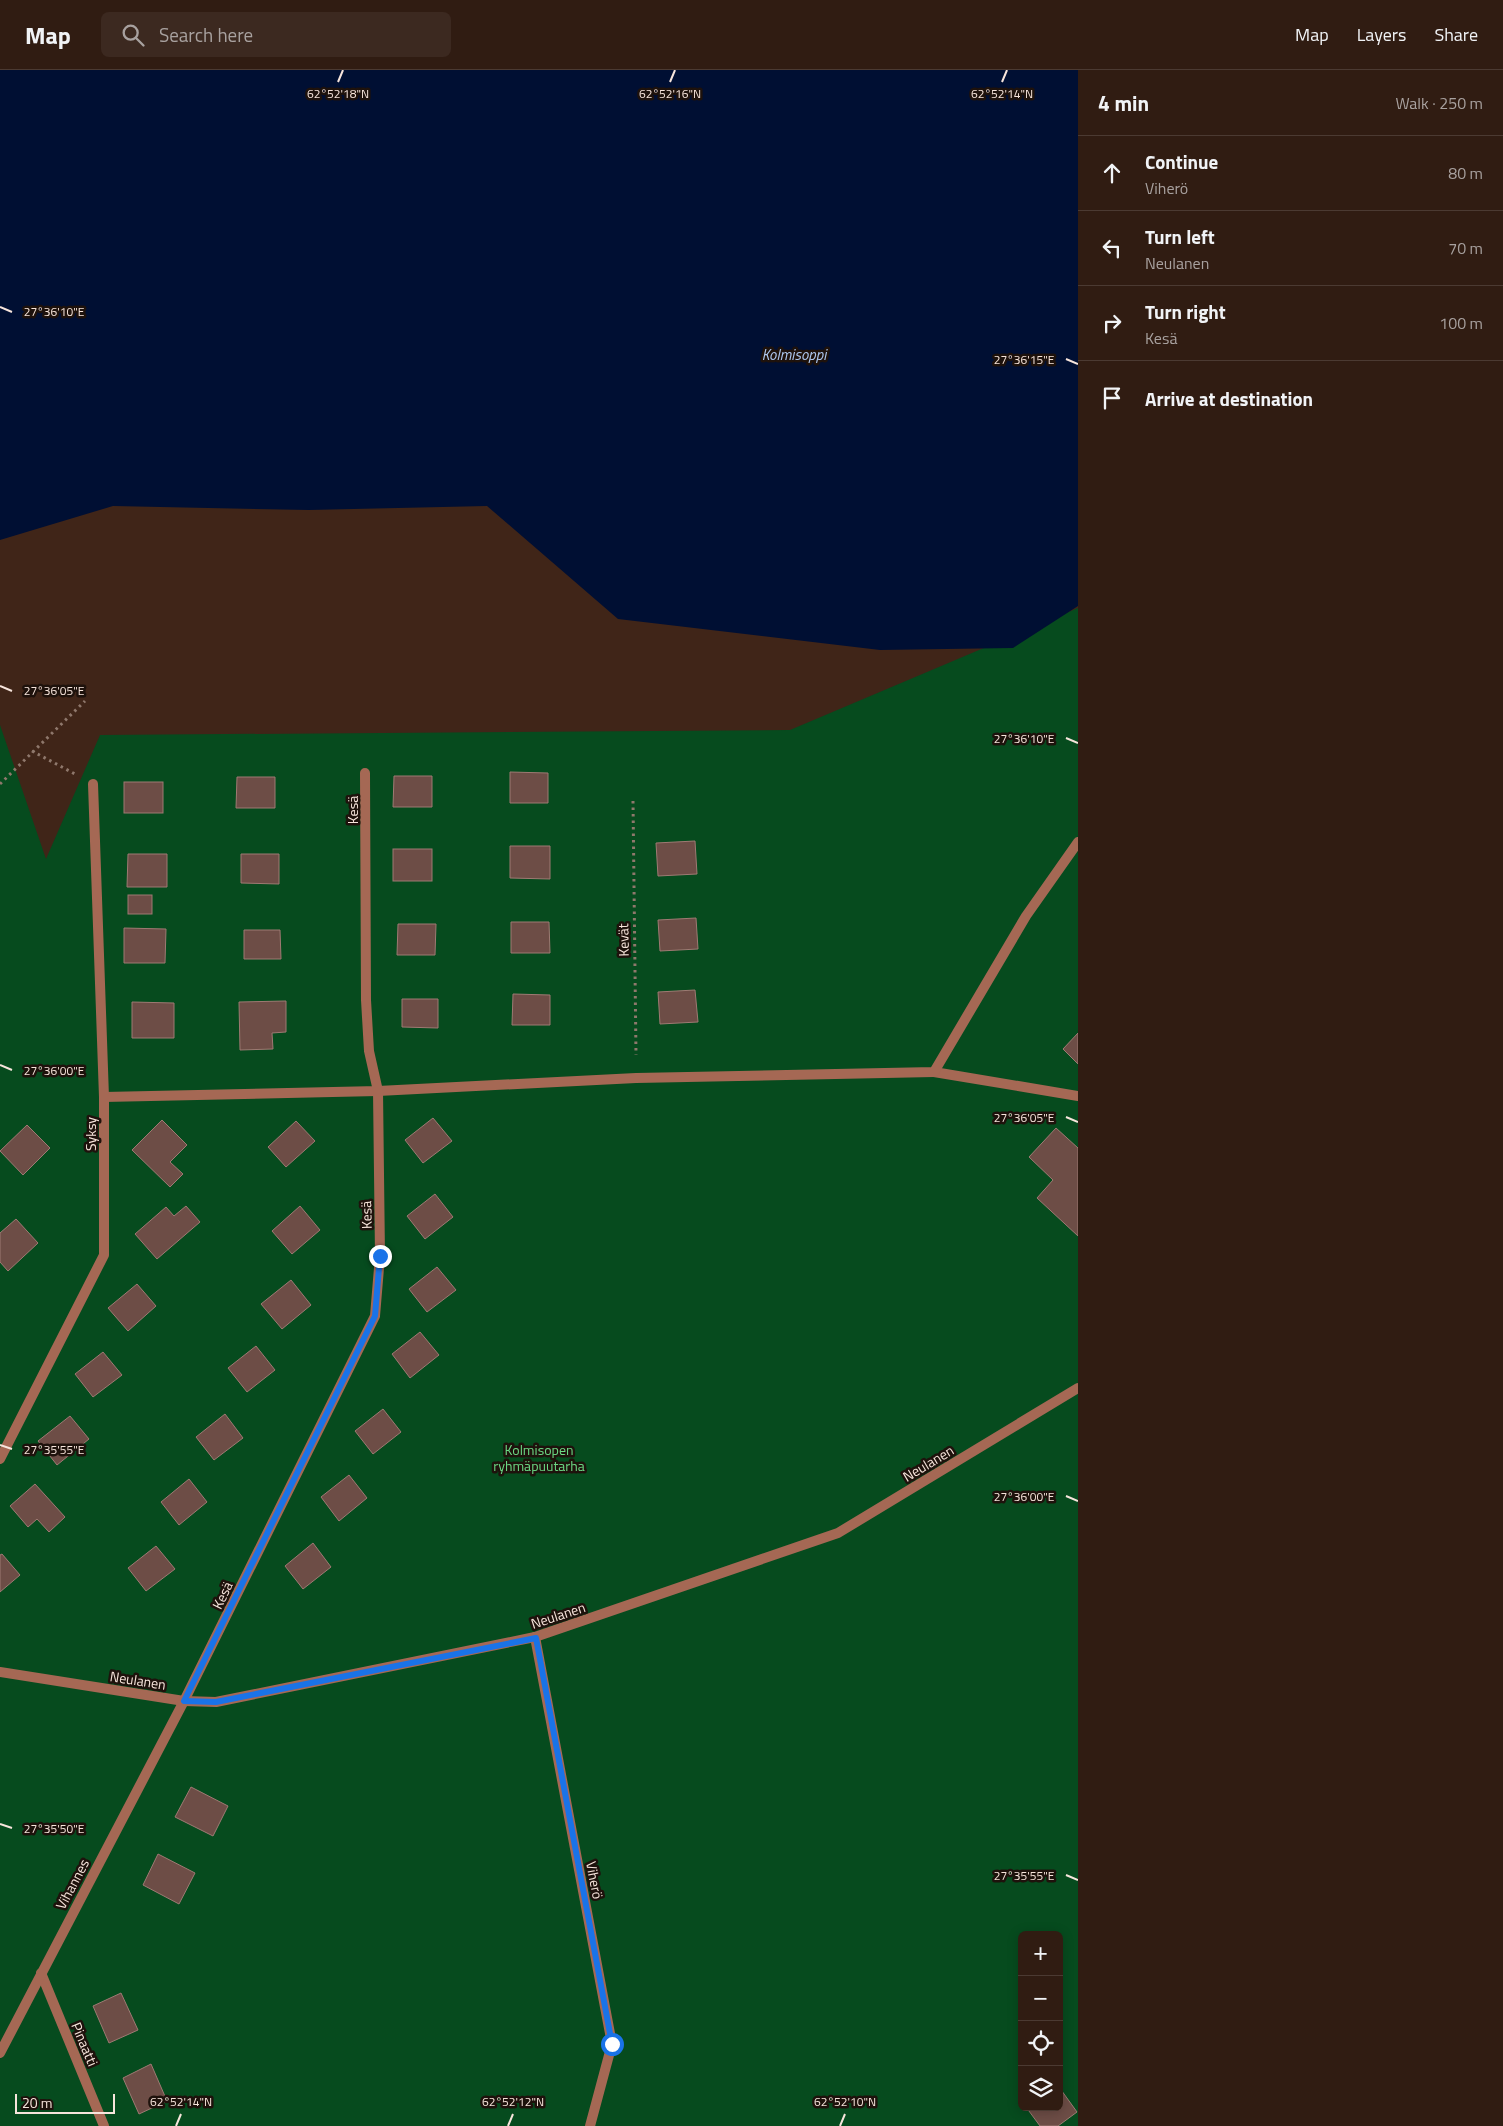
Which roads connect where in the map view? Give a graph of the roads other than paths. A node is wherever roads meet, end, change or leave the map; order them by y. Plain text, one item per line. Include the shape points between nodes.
1 (365, 773) dead end
2 (93, 784) road end
3 (1078, 842) edge
4 (934, 1072) junction
5 (378, 1091) junction
6 (1078, 1096) edge
7 (104, 1097) junction
8 (1078, 1388) edge
9 (0, 1459) edge
10 (536, 1638) junction
11 (0, 1672) edge
12 (184, 1701) junction
13 (41, 1973) junction
14 (0, 2053) edge
15 (104, 2126) edge
16 (590, 2126) edge

1 - 5 lane, Kesä via 366,1000 369,1051
2 - 7 lane, Syksy
3 - 4 lane via 1026,916
4 - 5 lane via 636,1078
4 - 6 lane
5 - 7 lane
5 - 12 lane, Kesä via 380,1256 375,1316
7 - 9 lane, Syksy via 104,1255
8 - 10 lane, Neulanen via 838,1534
10 - 12 lane, Neulanen via 216,1702
10 - 16 lane, Viherö via 612,2044
11 - 12 lane, Neulanen
12 - 13 lane, Vihannes
13 - 14 lane, Vihannes
13 - 15 lane, Pinaatti

